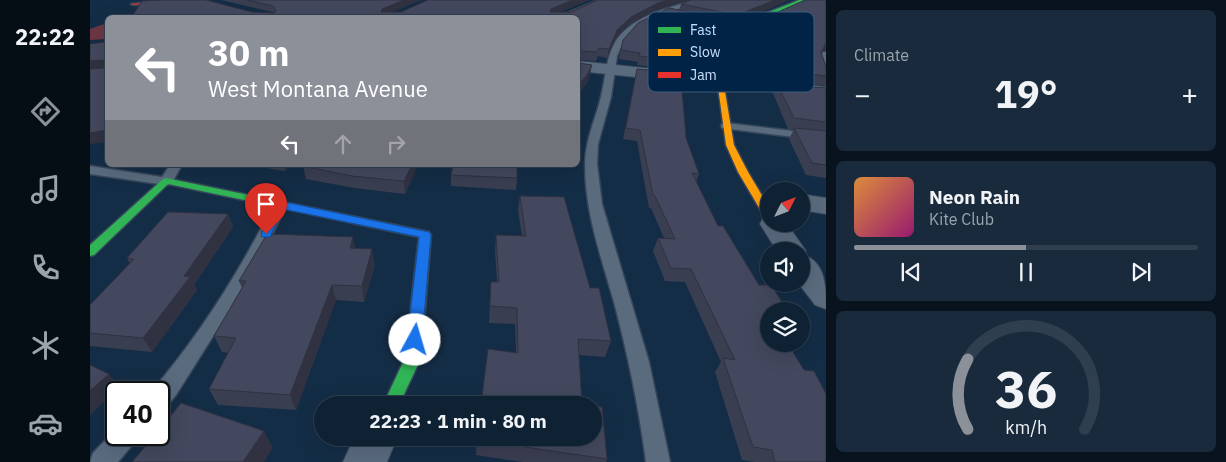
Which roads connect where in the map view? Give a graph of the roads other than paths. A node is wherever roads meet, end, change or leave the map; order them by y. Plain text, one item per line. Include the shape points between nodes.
1 (603, 0) edge
2 (701, 0) edge
3 (803, 0) edge
4 (191, 1) edge
5 (133, 4) dead end
6 (667, 11) joint
7 (672, 12) edge
8 (776, 12) edge
9 (566, 15) edge
10 (648, 19) edge
11 (826, 54) edge
12 (580, 66) edge
13 (610, 69) junction
14 (826, 72) edge
15 (648, 73) edge
16 (721, 92) edge
17 (726, 126) junction
18 (826, 138) edge
19 (175, 167) edge
20 (90, 170) edge
21 (166, 181) junction
22 (760, 195) edge
23 (810, 203) edge
24 (280, 205) junction
25 (826, 206) edge
26 (90, 252) edge
27 (810, 277) edge
28 (826, 297) edge
29 (170, 385) edge
30 (395, 396) edge
31 (116, 446) edge
32 (372, 446) edge
33 (102, 462) edge
34 (365, 462) edge
35 (658, 462) edge

1 - 9 street
2 - 6 lane
3 - 8 street
4 - 5 street
6 - 7 lane
10 - 13 lane via 626,33 615,47
11 - 14 lane via 821,60
12 - 13 street
13 - 15 street
13 - 35 lane via 606,97 595,126 592,177 608,254 646,386
16 - 17 street
17 - 18 lane
17 - 22 street via 730,145
19 - 21 lane
20 - 21 lane
21 - 24 street
21 - 26 street
23 - 25 street
24 - 29 lane via 226,304
24 - 30 street via 425,235 413,358
27 - 28 street
31 - 33 lane
32 - 34 street

